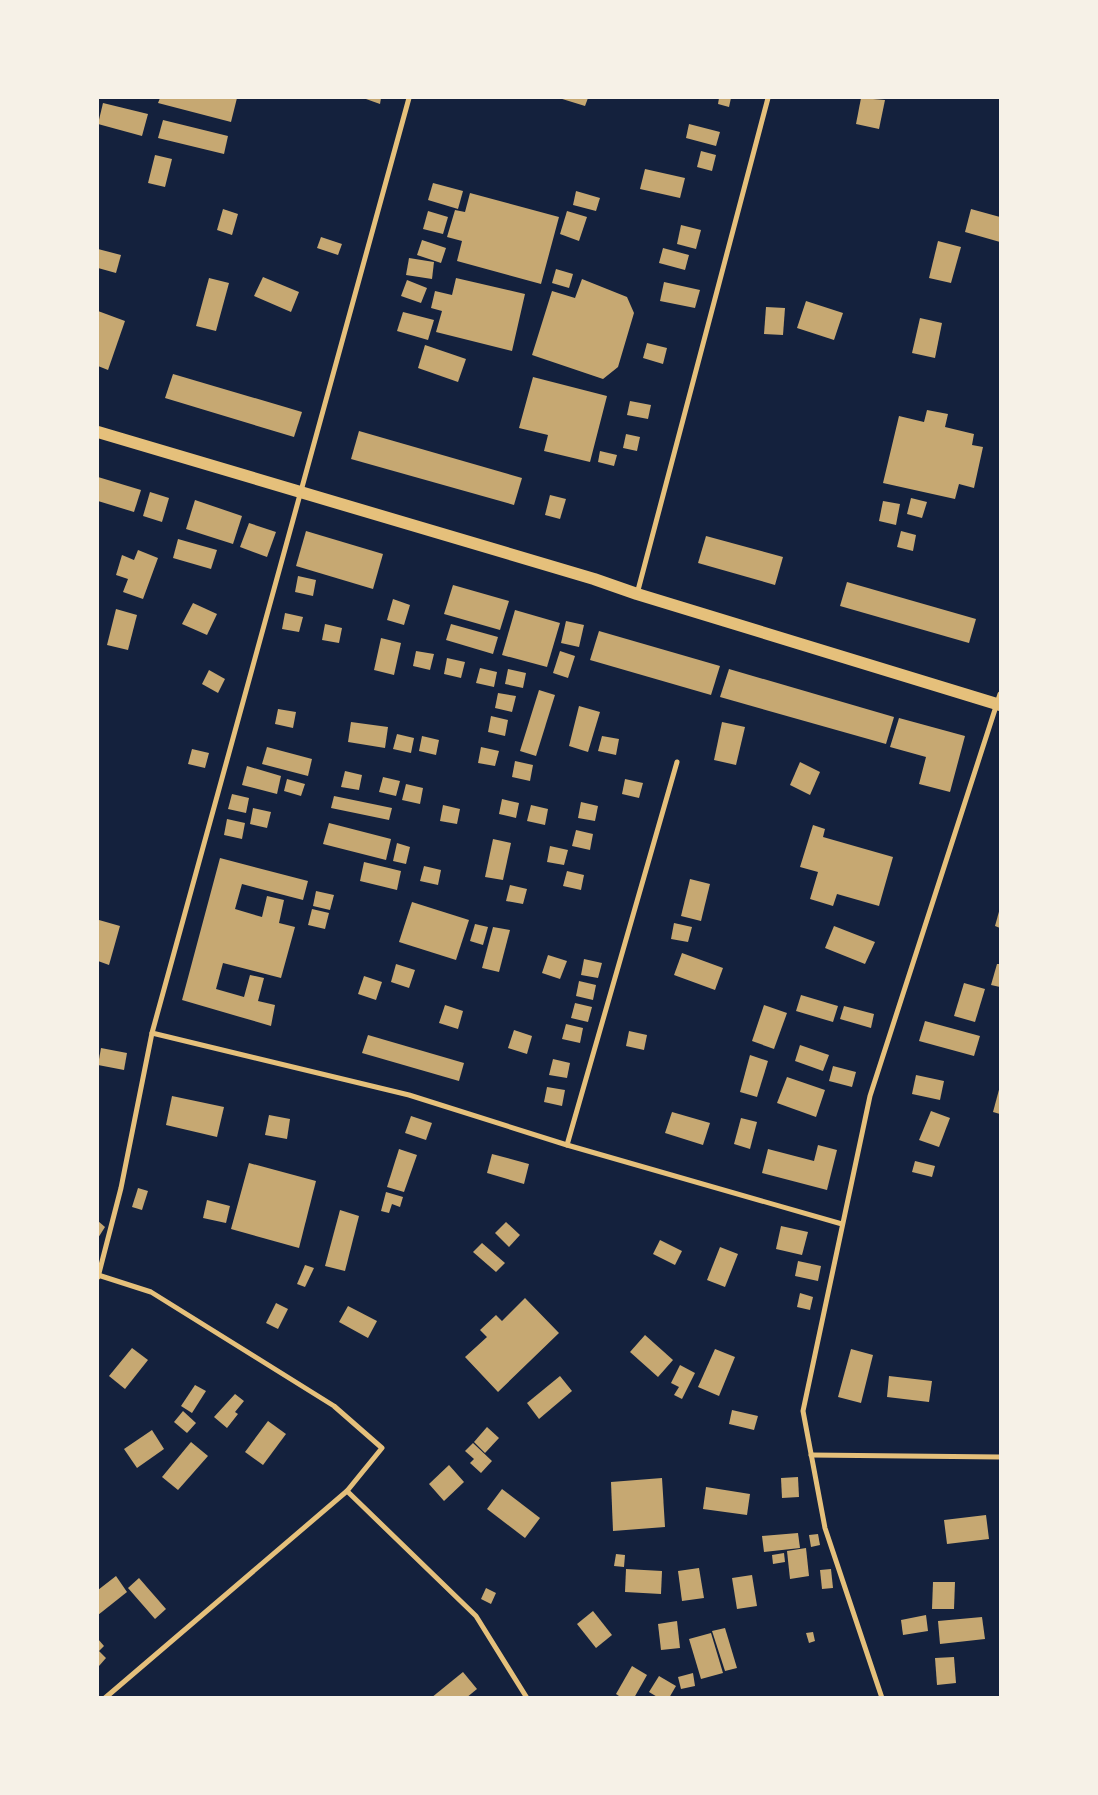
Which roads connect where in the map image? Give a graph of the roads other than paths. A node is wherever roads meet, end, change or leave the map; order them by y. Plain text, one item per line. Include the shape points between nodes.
1 (409, 98) edge
2 (768, 98) edge
3 (98, 432) edge
4 (302, 491) junction
5 (637, 594) junction
6 (1000, 701) edge
7 (677, 762) dead end
8 (152, 1033) junction
9 (567, 1144) junction
10 (842, 1224) junction
11 (98, 1276) edge
12 (811, 1455) junction
13 (1000, 1457) edge
14 (347, 1491) junction
15 (105, 1698) edge
16 (527, 1698) edge
17 (882, 1698) edge

1 - 4 street
2 - 5 street
3 - 4 main road
4 - 5 main road
4 - 8 street
5 - 6 main road
6 - 10 street via 870,1096
7 - 9 street
8 - 9 street via 409,1094
8 - 11 street via 121,1188
9 - 10 street
10 - 12 street via 803,1411
11 - 14 street via 151,1292 334,1406 382,1448
12 - 13 street
12 - 17 street via 825,1528
14 - 15 street
14 - 16 street via 476,1616

